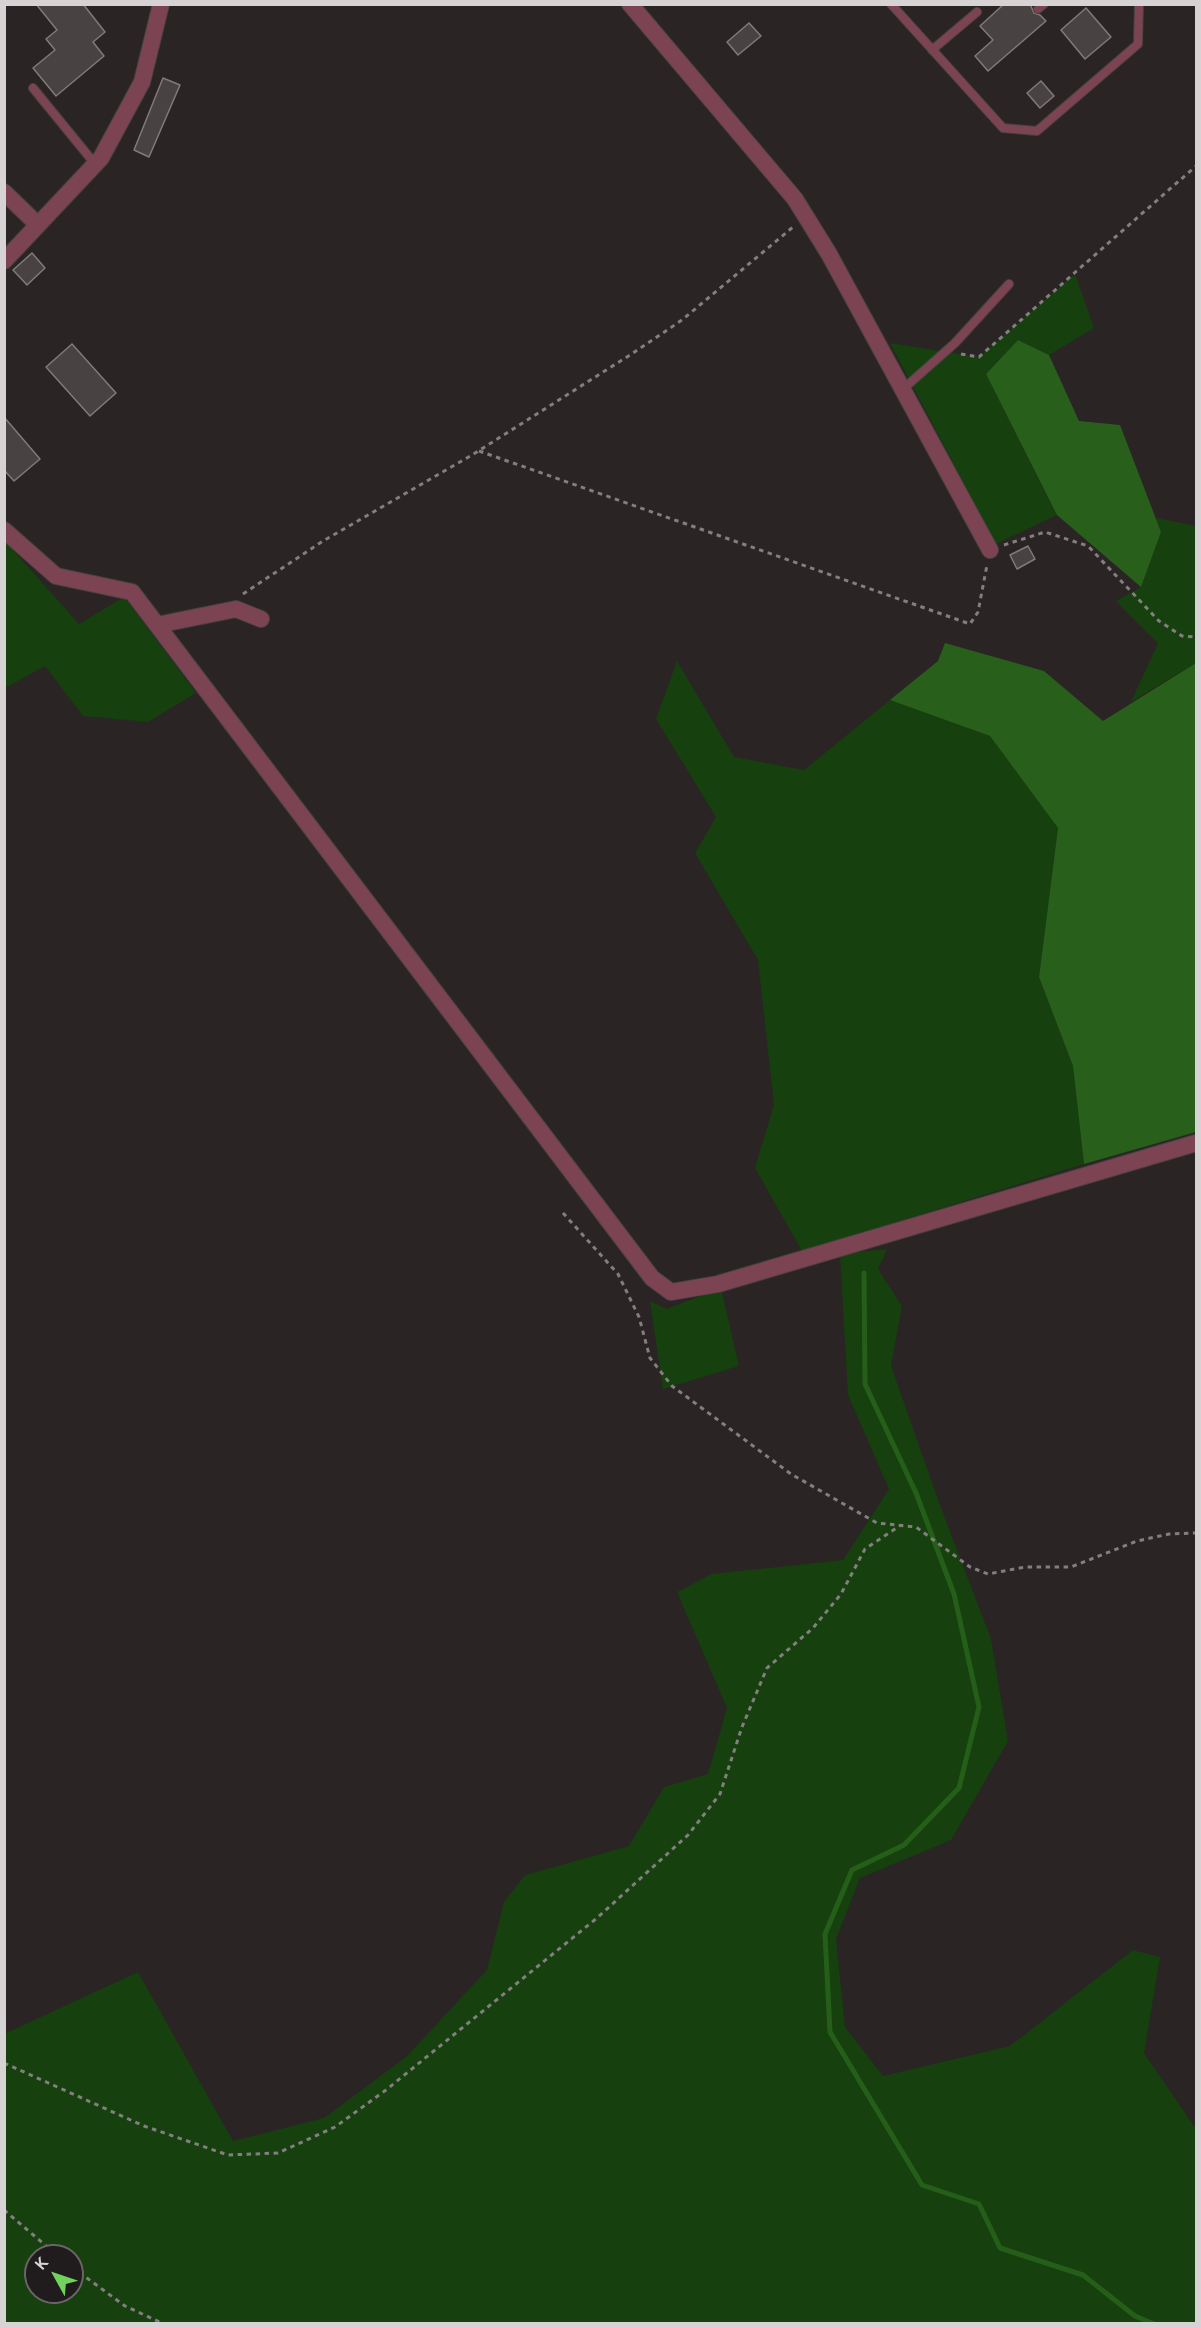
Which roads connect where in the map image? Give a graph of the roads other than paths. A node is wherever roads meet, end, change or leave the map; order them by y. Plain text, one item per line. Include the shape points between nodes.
1 (160, 4) edge
2 (630, 4) edge
3 (891, 4) edge
4 (1139, 4) edge
5 (977, 12) dead end
6 (932, 50) junction
7 (33, 88) dead end
8 (95, 164) junction
9 (4, 192) edge
10 (38, 225) junction
11 (4, 261) edge
12 (1009, 284) dead end
13 (902, 390) junction
14 (4, 530) edge
15 (990, 550) road end
16 (261, 619) dead end
17 (158, 625) junction
18 (1197, 1143) edge

1 - 8 street via 142,82
2 - 13 street via 795,199
3 - 6 lane
4 - 6 lane via 1138,44 1037,131 1003,128
5 - 6 lane
7 - 8 lane
8 - 10 street
9 - 10 street
10 - 11 street
12 - 13 lane via 946,351
13 - 15 street
14 - 17 street via 56,576 132,592
16 - 17 street via 236,609
17 - 18 street via 645,1269 671,1292 718,1284

